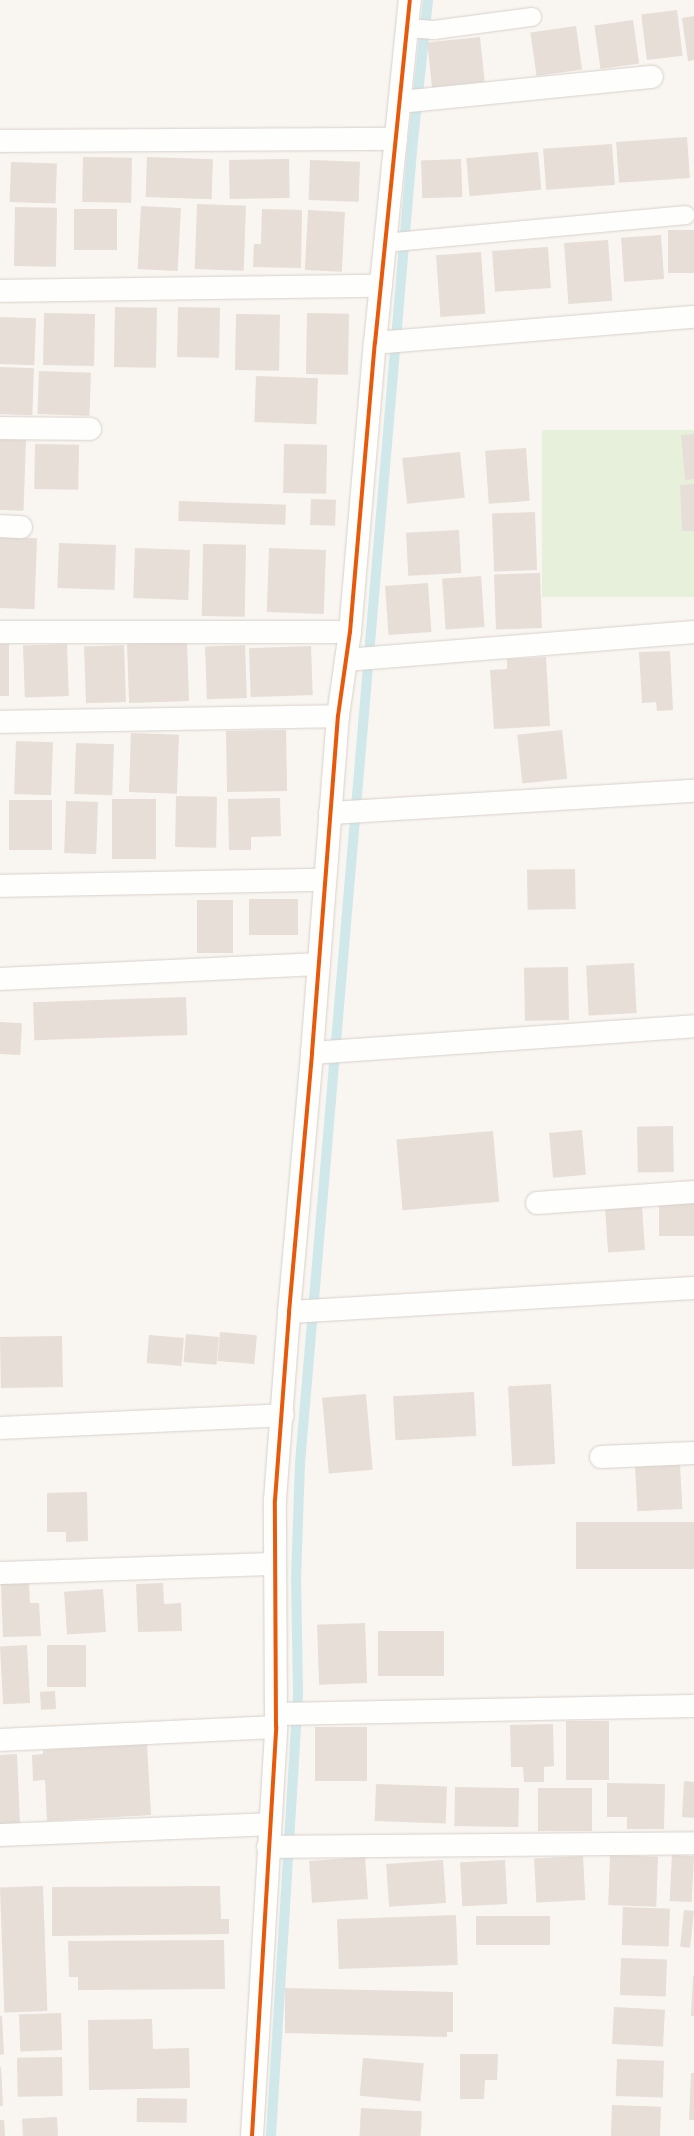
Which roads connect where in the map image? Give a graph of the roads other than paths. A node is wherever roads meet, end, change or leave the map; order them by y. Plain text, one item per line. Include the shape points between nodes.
1 (410, 0) edge
2 (532, 17) dead end
3 (420, 29) junction
4 (652, 77) dead end
5 (412, 100) junction
6 (396, 139) junction
7 (0, 141) edge
8 (686, 215) dead end
9 (399, 241) junction
10 (381, 286) junction
11 (0, 291) edge
12 (694, 316) edge
13 (390, 342) junction
14 (0, 428) edge
15 (90, 429) dead end
16 (0, 526) edge
17 (22, 527) dead end
18 (0, 632) edge
19 (350, 632) junction
20 (694, 632) edge
21 (361, 659) junction
22 (338, 716) junction
23 (0, 722) edge
24 (694, 791) edge
25 (346, 812) junction
26 (325, 880) junction
27 (0, 886) edge
28 (319, 964) junction
29 (0, 979) edge
30 (694, 1026) edge
31 (327, 1052) junction
32 (694, 1192) edge
33 (537, 1203) dead end
34 (694, 1288) edge
35 (304, 1310) junction
36 (283, 1415) junction
37 (0, 1428) edge
38 (694, 1453) edge
39 (601, 1457) dead end
40 (275, 1564) junction
41 (0, 1573) edge
42 (694, 1706) edge
43 (286, 1717) junction
44 (0, 1740) edge
45 (270, 1824) junction
46 (0, 1835) edge
47 (694, 1843) edge
48 (281, 1847) junction
49 (252, 2136) edge

1 - 3 street
2 - 3 lane
3 - 5 street
4 - 5 street
5 - 6 street
6 - 7 street
6 - 9 street
8 - 9 lane
9 - 10 street
10 - 11 street
10 - 13 street
12 - 13 street
13 - 19 street
14 - 15 street
16 - 17 street
18 - 19 street
19 - 21 street
20 - 21 street
21 - 22 street
22 - 23 street
22 - 25 street
24 - 25 street
25 - 26 street
26 - 27 street
26 - 28 street
28 - 29 street
28 - 31 street
30 - 31 street
31 - 35 street
32 - 33 street
34 - 35 street
35 - 36 street
36 - 37 street
36 - 40 street via 275,1500
38 - 39 street
40 - 41 street
40 - 43 street
42 - 43 street
43 - 44 street
43 - 45 street
45 - 46 street
45 - 48 street
47 - 48 street
48 - 49 street

